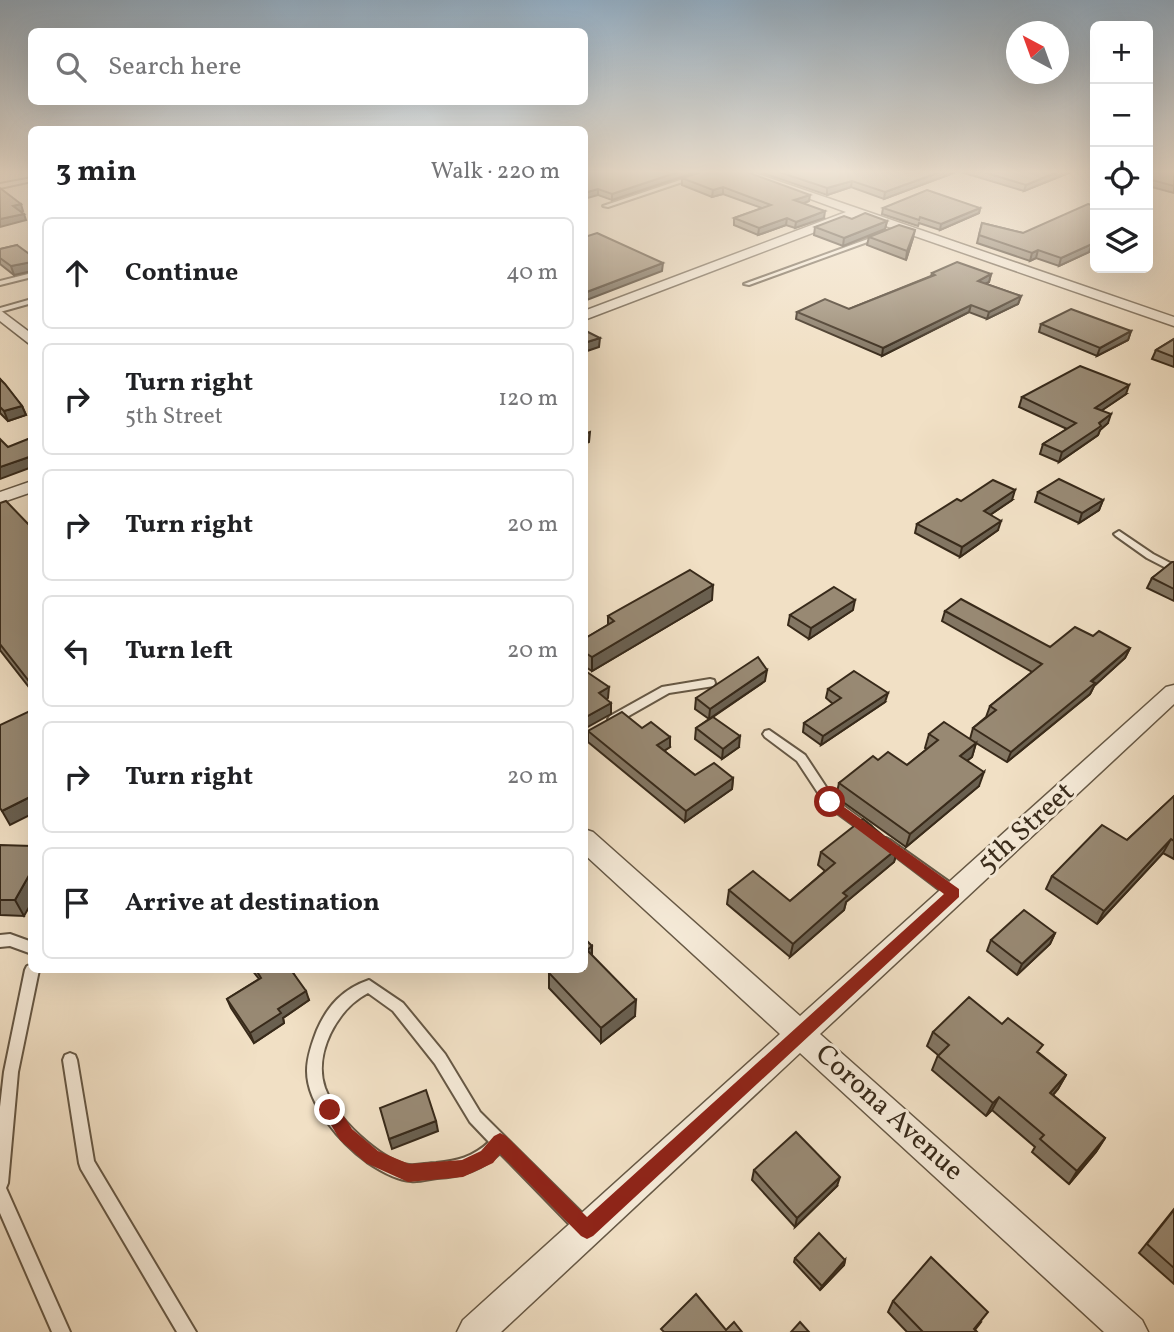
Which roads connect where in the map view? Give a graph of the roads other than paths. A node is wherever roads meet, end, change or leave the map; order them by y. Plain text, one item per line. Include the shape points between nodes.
1 (798, 234) edge
2 (883, 234) edge
3 (926, 234) edge
4 (28, 276) edge
5 (0, 283) edge
6 (747, 284) dead end
7 (28, 302) edge
8 (0, 312) edge
9 (588, 314) edge
10 (1174, 321) edge
11 (28, 335) edge
12 (28, 488) edge
13 (0, 498) edge
14 (1119, 534) dead end
15 (1174, 569) edge
16 (710, 683) dead end
17 (1174, 692) edge
18 (605, 724) edge
19 (769, 734) dead end
20 (588, 843) edge
21 (954, 893) junction
22 (0, 941) edge
23 (28, 947) edge
24 (31, 973) edge
25 (802, 1034) junction
26 (70, 1060) dead end
27 (500, 1142) junction
28 (0, 1183) edge
29 (0, 1194) edge
30 (587, 1230) junction
31 (61, 1332) edge
32 (187, 1332) edge
33 (475, 1332) edge
34 (1130, 1332) edge

1 - 9 street
2 - 6 lane
3 - 10 street
4 - 5 lane
7 - 8 lane
8 - 11 street
12 - 13 street
14 - 15 lane
16 - 18 lane via 666,690
17 - 21 street, 5th Street
19 - 21 lane via 801,758 830,802
20 - 25 street, Corona Avenue
21 - 25 street, 5th Street
22 - 23 lane
24 - 28 lane via 11,1073
25 - 30 street, 5th Street
25 - 34 street, Corona Avenue
26 - 32 lane via 87,1163
27 - 27 lane via 475,1117 440,1059 398,1007 369,986 338,1004 315,1057 317,1086 346,1134 372,1157 408,1173 463,1169 487,1157
27 - 30 lane
29 - 31 lane
30 - 33 street, 5th Street

